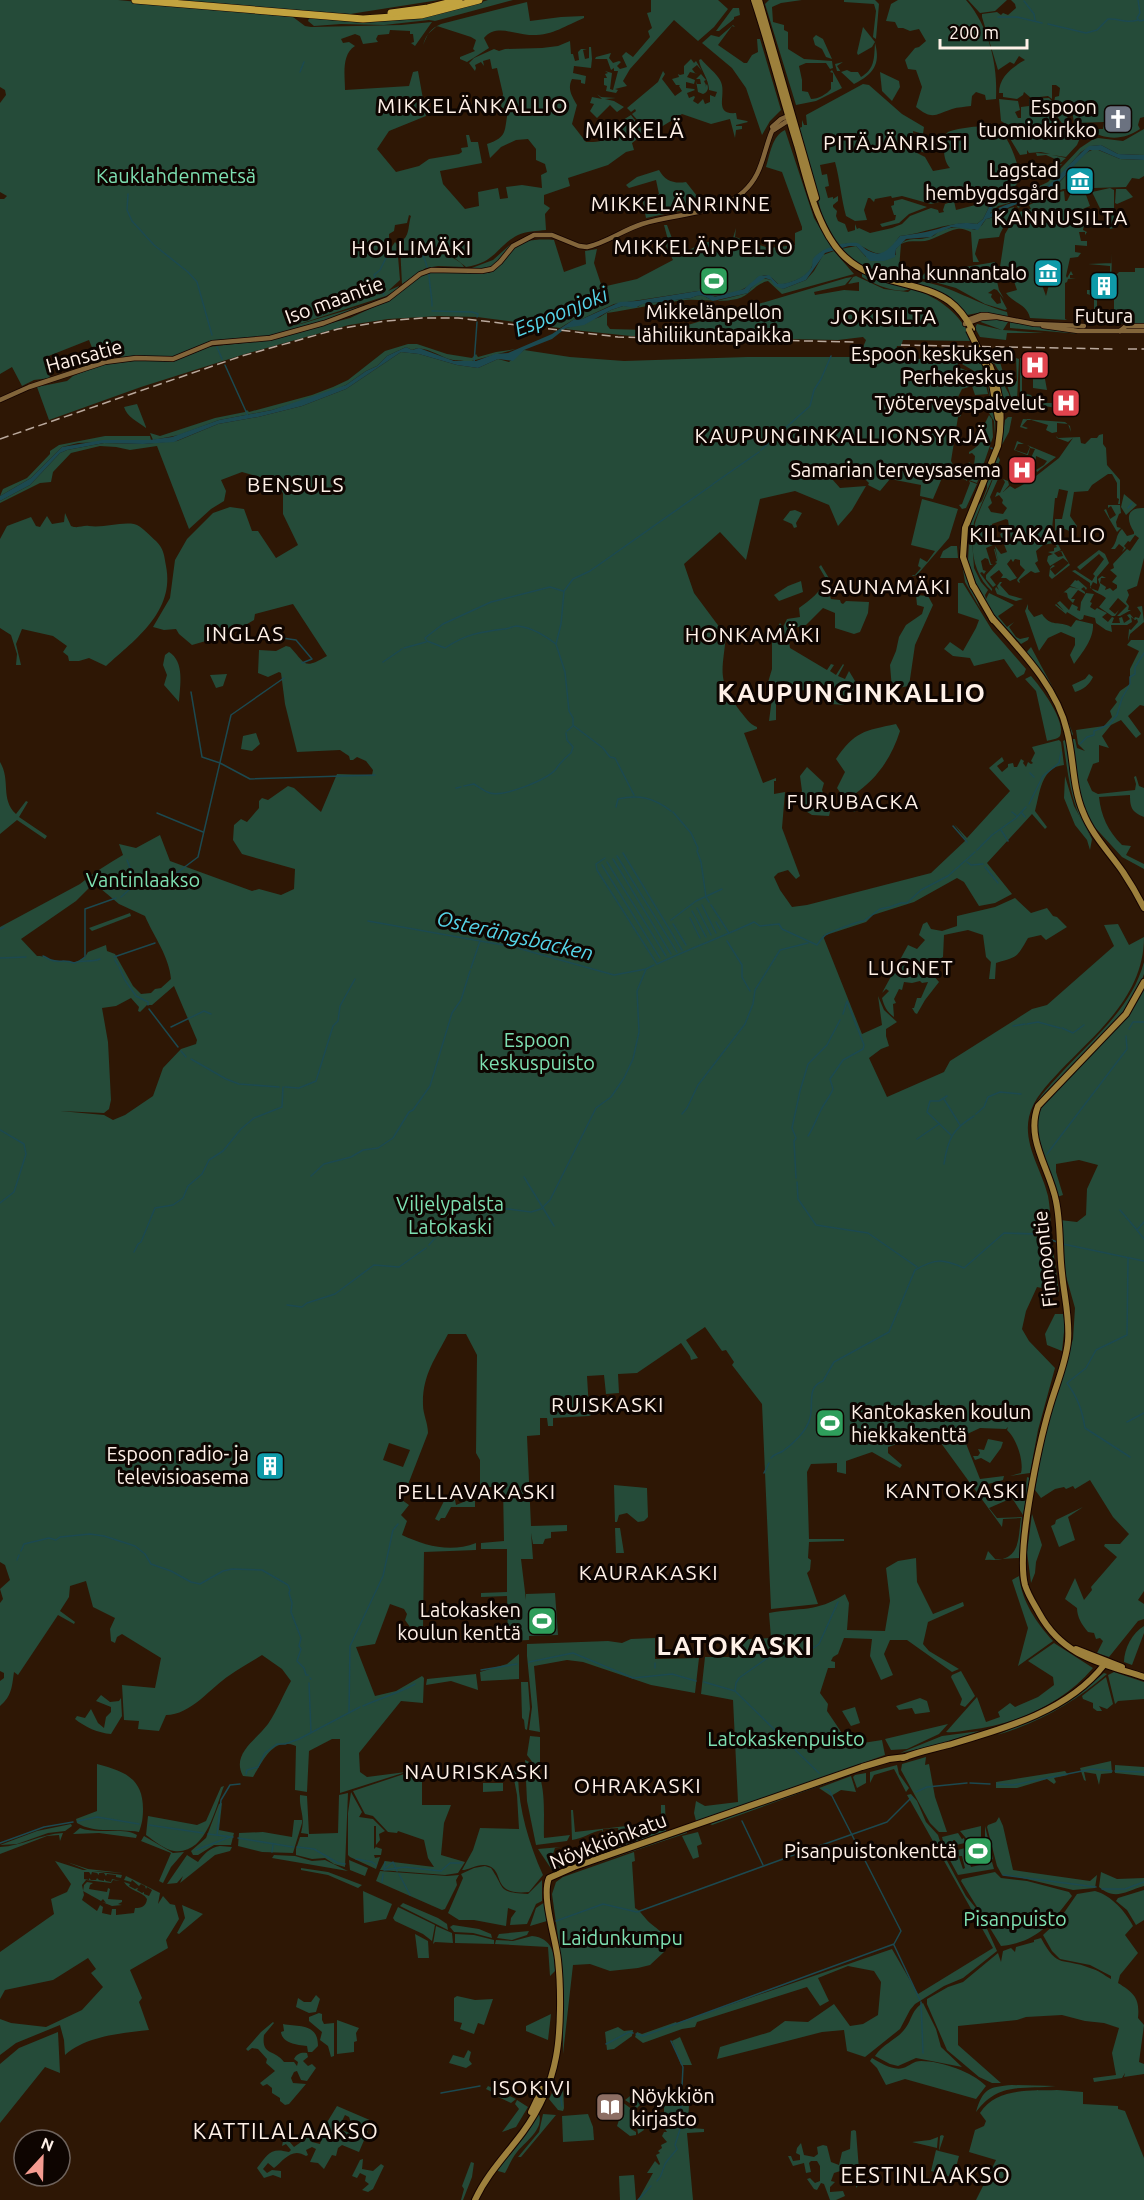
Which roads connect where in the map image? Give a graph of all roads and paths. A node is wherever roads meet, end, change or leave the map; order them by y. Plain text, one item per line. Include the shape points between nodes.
1 (135, 0) edge
2 (459, 0) edge
3 (480, 0) edge
4 (754, 0) edge
5 (759, 0) edge
6 (334, 17) junction
7 (789, 118) junction
8 (816, 204) junction
9 (969, 325) junction
10 (1144, 326) edge
11 (1120, 331) junction
12 (1144, 331) edge
13 (212, 344) joint
14 (0, 400) edge
15 (1133, 883) junction
16 (1144, 903) edge
17 (1144, 908) edge
18 (1144, 982) edge
19 (1024, 1573) junction
20 (1106, 1666) junction
21 (1144, 1675) edge
22 (475, 2200) edge

1 - 6 highway
2 - 6 highway via 409,11
3 - 6 highway via 421,15
4 - 7 main road
5 - 8 main road
7 - 8 main road
7 - 13 main road, Iso maantie via 774,129 751,183 740,196 724,205 642,224 587,247 552,235 534,235 517,242 487,271 431,270 388,298 341,317 276,336
8 - 9 main road via 830,239 844,256 870,273 947,304
9 - 11 main road via 981,315 1052,328
9 - 15 main road, bridge via 989,367 998,414 996,451 968,529 973,586 1004,637 1054,697 1067,731 1075,788 1086,820
10 - 11 main road via 1125,326
11 - 12 main road
13 - 14 main road, Hansatie via 173,359 105,362
15 - 16 main road
15 - 17 main road
18 - 19 main road, Finnoontie via 1128,1012 1038,1106 1034,1115 1034,1135 1057,1204 1068,1342 1040,1447 1025,1534
19 - 20 main road, Finnoontie via 1029,1594 1047,1626 1070,1649
19 - 21 main road, Finnoontie via 1039,1608 1070,1645
20 - 21 main road, Finnoontie
20 - 22 main road, Nöykkiönkatu via 1070,1700 1015,1727 889,1759 549,1878 547,1893 559,1972 556,2057 551,2078 537,2103

